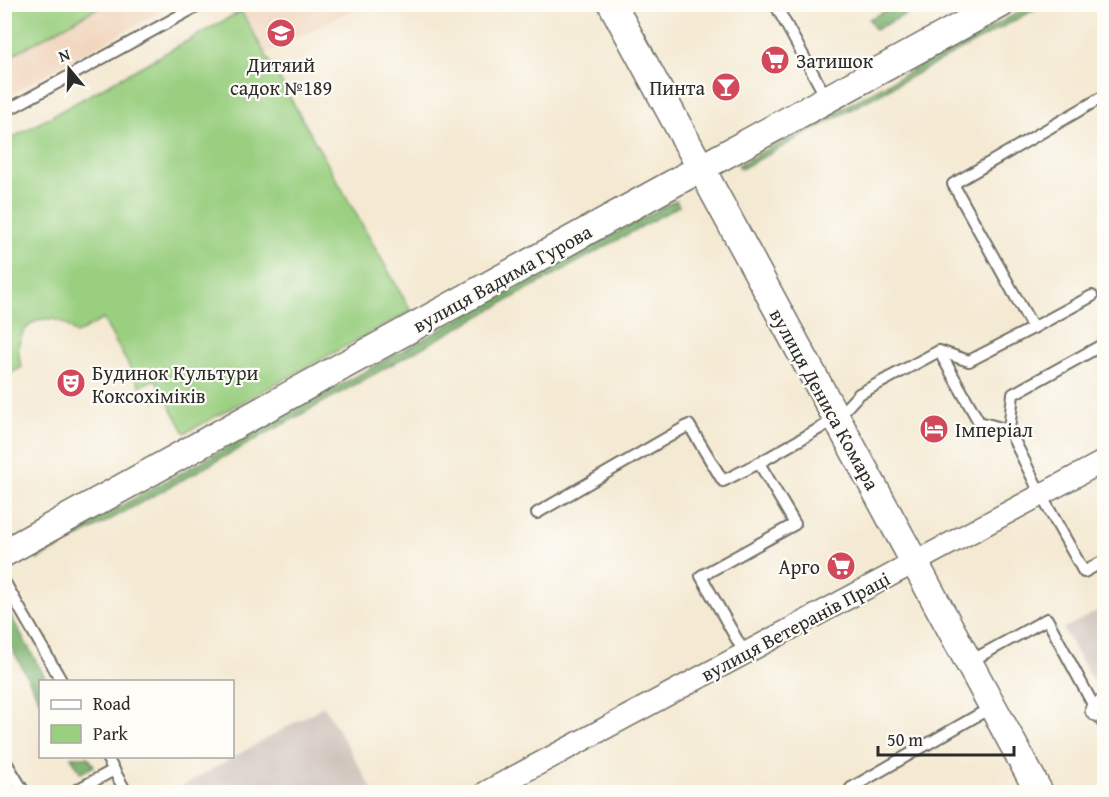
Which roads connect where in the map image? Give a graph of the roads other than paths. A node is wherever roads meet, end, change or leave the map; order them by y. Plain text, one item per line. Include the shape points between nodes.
1 (201, 4) edge
2 (612, 4) edge
3 (775, 4) edge
4 (1001, 4) edge
5 (1104, 96) edge
6 (828, 100) junction
7 (4, 112) edge
8 (701, 168) junction
9 (1092, 296) dead end
10 (1033, 328) junction
11 (1104, 344) edge
12 (939, 351) junction
13 (836, 419) junction
14 (1009, 430) junction
15 (1104, 461) edge
16 (759, 463) junction
17 (1041, 495) junction
18 (537, 513) dead end
19 (4, 553) edge
20 (1104, 561) edge
21 (915, 562) junction
22 (4, 581) edge
23 (745, 654) junction
24 (969, 662) junction
25 (61, 680) edge
26 (993, 707) junction
27 (1102, 713) edge
28 (107, 758) edge
29 (4, 759) edge
30 (114, 770) junction
31 (24, 792) edge
32 (73, 792) edge
33 (126, 792) edge
34 (486, 792) edge
35 (854, 792) edge
36 (1040, 792) edge

1 - 7 lane
2 - 8 street, вулиця Дениса Комара
3 - 6 lane
4 - 6 street, вулиця Вадима Гурова
5 - 10 lane via 954,184
6 - 8 street, вулиця Вадима Гурова
8 - 13 street, вулиця Дениса Комара
8 - 19 street, вулиця Вадима Гурова
9 - 10 lane
10 - 12 lane via 969,361
11 - 14 lane via 1013,394
12 - 13 lane via 859,394
12 - 14 lane via 979,422
13 - 16 lane
13 - 21 street, вулиця Дениса Комара
14 - 17 lane
15 - 17 street, вулиця Ветеранів Праці
16 - 18 lane via 723,481 689,425
16 - 23 lane via 795,524 701,576
17 - 20 lane via 1084,573
17 - 21 street, вулиця Ветеранів Праці
21 - 23 street, вулиця Ветеранів Праці
21 - 24 street, вулиця Дениса Комара
22 - 25 lane
23 - 34 street, вулиця Ветеранів Праці
24 - 26 street, вулиця Дениса Комара
24 - 27 lane via 1047,619
26 - 35 lane via 851,788
26 - 36 street, вулиця Дениса Комара
28 - 30 lane
29 - 31 lane
30 - 32 lane
30 - 33 lane

